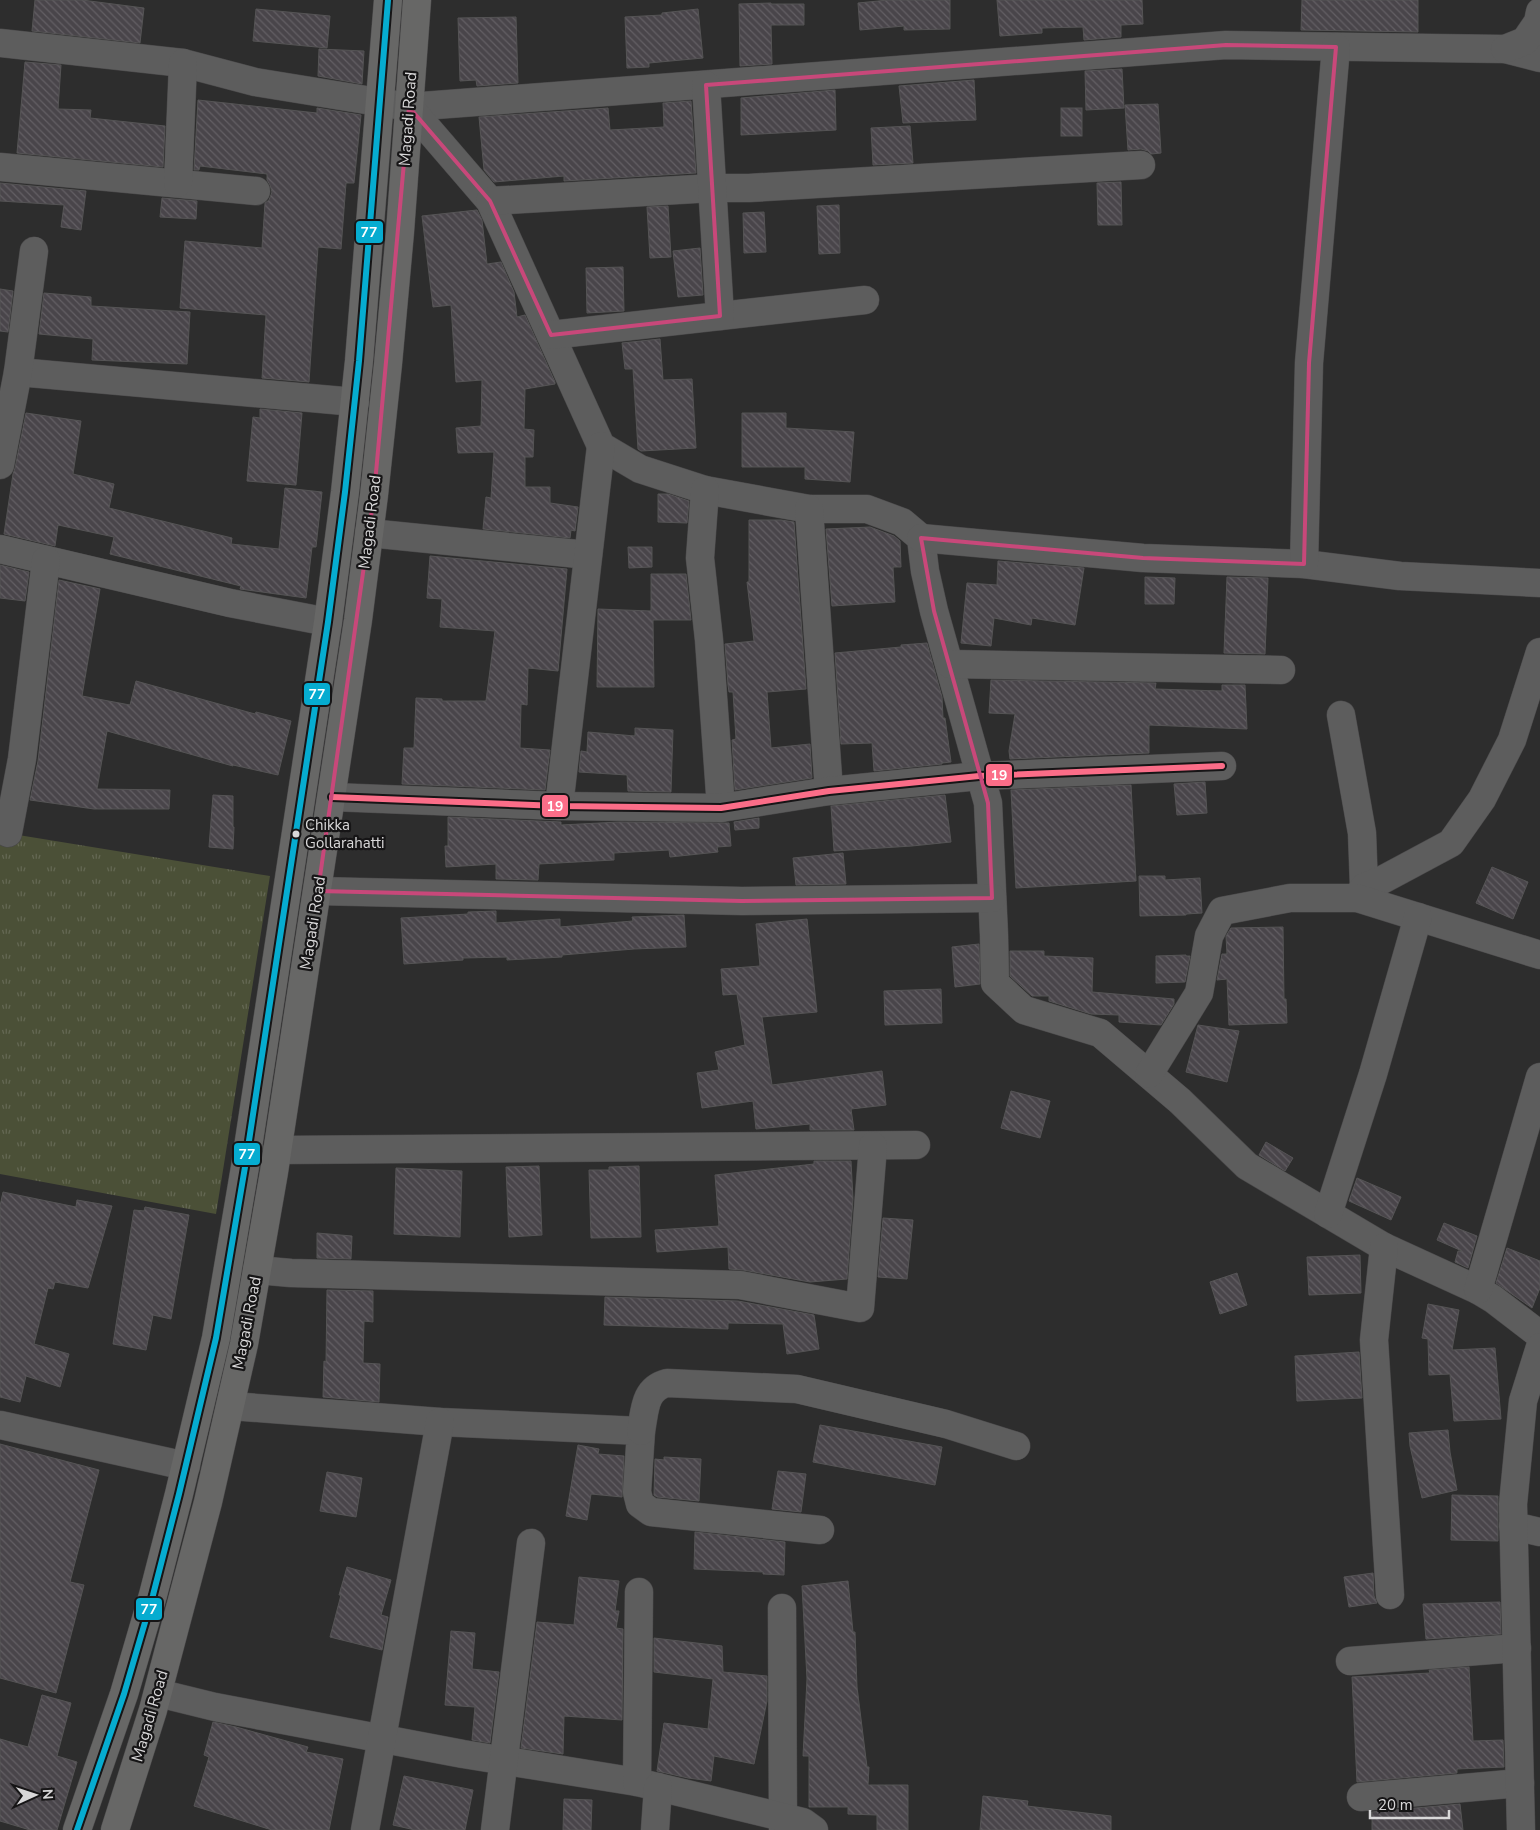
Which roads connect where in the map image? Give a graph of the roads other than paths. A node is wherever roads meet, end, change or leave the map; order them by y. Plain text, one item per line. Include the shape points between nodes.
1 (388, 0) edge
2 (417, 0) edge
3 (1540, 12) edge
4 (0, 43) edge
5 (1336, 47) junction
6 (1505, 49) junction
7 (1540, 58) edge
8 (183, 63) junction
9 (706, 85) junction
10 (380, 103) junction
11 (409, 107) junction
12 (1140, 165) dead end
13 (0, 167) edge
14 (178, 183) junction
15 (713, 188) junction
16 (256, 191) dead end
17 (490, 201) junction
18 (34, 251) dead end
19 (865, 300) dead end
20 (720, 316) junction
21 (551, 335) junction
22 (11, 345) edge
23 (18, 372) junction
24 (355, 402) junction
25 (601, 446) junction
26 (0, 466) edge
27 (705, 490) junction
28 (809, 509) junction
29 (369, 533) junction
30 (920, 538) junction
31 (0, 549) edge
32 (588, 555) junction
33 (46, 560) junction
34 (1304, 564) junction
35 (1540, 583) edge
36 (328, 622) junction
37 (1540, 652) edge
38 (950, 664) junction
39 (1281, 670) dead end
40 (1341, 715) dead end
41 (1222, 766) dead end
42 (979, 776) junction
43 (829, 791) junction
44 (332, 797) junction
45 (559, 806) junction
46 (720, 808) junction
47 (8, 833) dead end
48 (318, 891) junction
49 (1360, 893) junction
50 (992, 898) junction
51 (1418, 917) junction
52 (1540, 955) edge
53 (1149, 1074) junction
54 (1540, 1076) edge
55 (873, 1146) junction
56 (916, 1146) dead end
57 (277, 1150) junction
58 (1328, 1214) junction
59 (1384, 1248) junction
60 (257, 1270) junction
61 (1478, 1290) junction
62 (1540, 1335) edge
63 (1540, 1347) edge
64 (231, 1406) junction
65 (440, 1422) junction
66 (0, 1425) edge
67 (641, 1430) junction
68 (1016, 1446) dead end
69 (186, 1466) junction
70 (1513, 1526) junction
71 (820, 1530) dead end
72 (1540, 1532) edge
73 (531, 1543) dead end
74 (639, 1592) dead end
75 (1390, 1595) dead end
76 (782, 1608) dead end
77 (1517, 1648) junction
78 (1350, 1661) dead end
79 (158, 1692) junction
80 (381, 1739) junction
81 (502, 1760) junction
82 (1520, 1783) junction
83 (648, 1784) junction
84 (1361, 1797) dead end
85 (783, 1824) edge
86 (78, 1830) edge
87 (115, 1830) edge
88 (364, 1830) edge
89 (495, 1830) edge
90 (655, 1830) edge
91 (814, 1830) edge
92 (1521, 1830) edge

1 - 10 main road, Magadi Road
2 - 11 main road, Magadi Road
3 - 6 street via 1538,22 1526,41
4 - 8 street
5 - 6 street
5 - 9 street via 1226,45
5 - 34 street via 1309,363
6 - 7 street
8 - 10 street via 255,82
8 - 14 street
9 - 11 street
9 - 15 street
10 - 11 street
10 - 24 main road, Magadi Road
11 - 17 street
11 - 29 main road, Magadi Road via 388,364
12 - 15 street
13 - 14 street
14 - 16 street
15 - 17 street
15 - 20 street
17 - 21 street
18 - 22 street
19 - 20 street
20 - 21 street
21 - 25 street
22 - 23 street
23 - 24 street
23 - 26 street
24 - 36 main road, Magadi Road
25 - 27 street via 640,469
25 - 32 street
27 - 28 street
27 - 46 street via 700,558
28 - 30 street via 867,510 902,522
28 - 43 street
29 - 32 street
29 - 44 main road, Magadi Road
30 - 34 street via 1143,558
30 - 38 street via 925,571
31 - 33 street
32 - 45 street
33 - 36 street
33 - 47 street via 22,759
34 - 35 street via 1400,576
36 - 69 main road, Magadi Road via 240,1196 216,1338
37 - 49 street via 1512,740 1482,799 1451,843
38 - 39 street
38 - 42 street
40 - 49 street via 1362,832
41 - 42 street
42 - 43 street
42 - 50 street via 988,804
43 - 46 street
44 - 45 street
44 - 48 main road, Magadi Road
45 - 46 street
48 - 50 street via 742,901
48 - 57 main road, Magadi Road
49 - 51 street
49 - 53 street via 1290,898 1222,911 1210,936 1199,993
50 - 53 street via 995,983 1024,1010 1100,1033
51 - 52 street
51 - 58 street
53 - 58 street via 1247,1166
54 - 61 street
55 - 56 street
55 - 57 street
55 - 60 street via 860,1308 740,1285
57 - 60 main road, Magadi Road
58 - 59 street
59 - 61 street
59 - 75 street via 1374,1340
60 - 64 main road, Magadi Road
61 - 62 street
63 - 70 street via 1523,1401
64 - 65 street
64 - 79 main road, Magadi Road
65 - 67 street
65 - 80 street
66 - 69 street
67 - 68 street via 651,1392 667,1383 798,1389 946,1424
67 - 71 street via 637,1492 640,1504 651,1512
69 - 86 main road, Magadi Road via 153,1595
70 - 72 street
70 - 77 street
73 - 81 street
74 - 83 street
76 - 85 street
77 - 78 street
77 - 82 street
79 - 80 street via 215,1707
79 - 87 main road, Magadi Road
80 - 81 street
80 - 88 street
81 - 83 street
81 - 89 street
82 - 84 street
82 - 92 street
83 - 85 street
83 - 90 street
85 - 91 street via 803,1822

